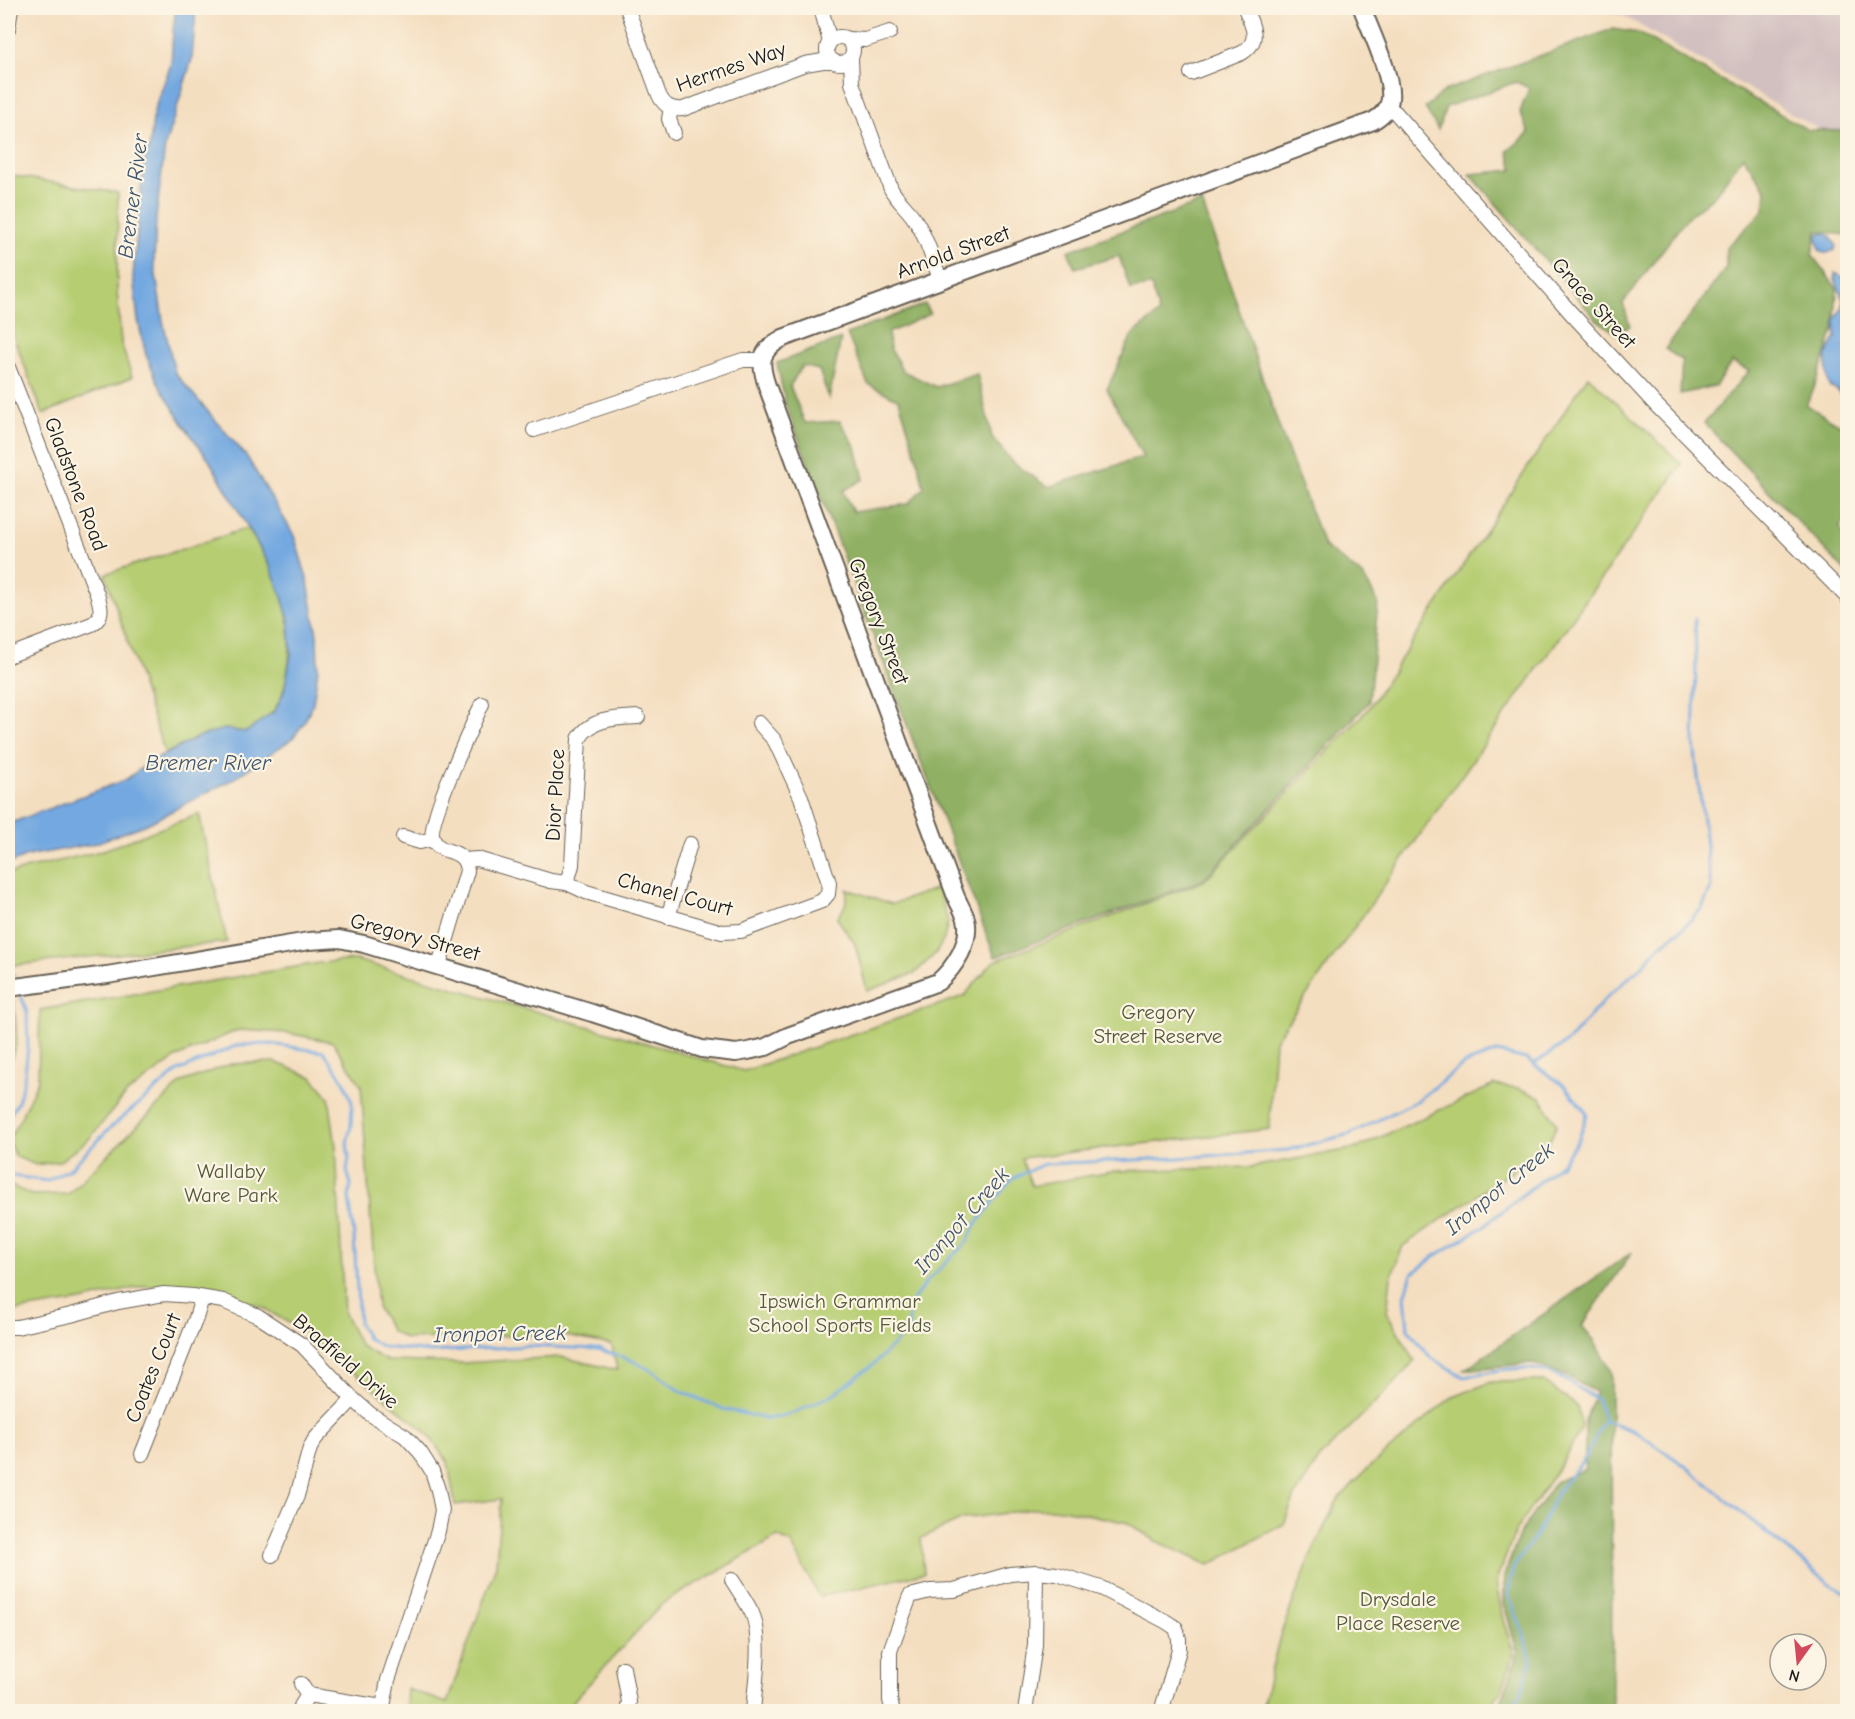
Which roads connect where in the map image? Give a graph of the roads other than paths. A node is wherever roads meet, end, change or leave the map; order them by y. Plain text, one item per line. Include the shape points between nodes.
1 (11, 8) edge
2 (627, 8) edge
3 (1245, 8) edge
4 (1362, 8) edge
5 (823, 12) edge
6 (8, 29) edge
7 (890, 32) dead end
8 (873, 38) junction
9 (836, 41) junction
10 (852, 57) junction
11 (834, 62) junction
12 (805, 64) junction
13 (1191, 73) dead end
14 (852, 83) junction
15 (1388, 107) junction
16 (670, 108) junction
17 (674, 133) dead end
18 (940, 280) junction
19 (762, 360) junction
20 (8, 368) edge
21 (534, 430) dead end
22 (1848, 598) edge
23 (8, 656) edge
24 (482, 704) dead end
25 (639, 717) dead end
26 (759, 723) dead end
27 (403, 837) dead end
28 (433, 839) junction
29 (690, 844) dead end
30 (465, 860) junction
31 (567, 883) junction
32 (668, 917) junction
33 (439, 965) junction
34 (8, 988) edge
35 (202, 1298) junction
36 (8, 1327) edge
37 (353, 1399) junction
38 (142, 1454) dead end
39 (272, 1555) dead end
40 (1036, 1572) junction
41 (732, 1580) dead end
42 (623, 1668) dead end
43 (304, 1695) dead end
44 (382, 1709) edge
45 (627, 1712) edge
46 (753, 1712) edge
47 (893, 1712) edge
48 (1025, 1712) edge
49 (1161, 1712) edge

1 - 6 street
2 - 16 street via 662,102
3 - 13 street via 1254,35 1249,48
4 - 15 main road via 1388,81
5 - 9 street
7 - 8 street
8 - 9 street
8 - 10 street
9 - 10 street via 853,46
9 - 11 street via 827,54
9 - 12 street, Hermes Way
10 - 11 street via 844,63
10 - 14 street
11 - 12 street, Hermes Way
11 - 14 street
12 - 16 street, Hermes Way via 683,109
14 - 18 street via 891,189 921,228
15 - 18 main road, Arnold Street via 1373,121
15 - 22 street, Grace Street via 1655,404
16 - 17 street
18 - 19 main road, Arnold Street via 783,338 767,349
19 - 21 street via 735,362
19 - 33 main road, Gregory Street via 767,386 956,897 960,930 954,950 942,970 919,988 788,1036 734,1046 663,1035
20 - 23 street, Gladstone Road via 101,607 92,624
24 - 28 street via 432,826
25 - 31 street, Dior Place via 612,718 596,724 579,739 572,865
26 - 32 street, Chanel Court via 775,741 801,797 829,883 828,894 822,901 735,932
27 - 28 street via 420,842
28 - 30 street, Chanel Court via 440,848
29 - 32 street
30 - 31 street, Chanel Court via 477,859
30 - 33 street via 467,872
31 - 32 street, Chanel Court
33 - 34 main road, Gregory Street via 364,944 324,939
35 - 36 street, Bradfield Drive via 164,1294
35 - 37 street, Bradfield Drive via 223,1301 258,1316 302,1345
35 - 38 street, Coates Court
37 - 39 street via 313,1443 297,1496
37 - 44 street, Bradfield Drive via 405,1436 420,1452 432,1472 441,1506 438,1531
40 - 47 street via 910,1596 890,1651
40 - 48 street via 1035,1645
40 - 49 street via 1058,1574 1101,1588 1176,1628 1179,1650
41 - 46 street via 752,1613 757,1631
42 - 45 street
43 - 44 street

